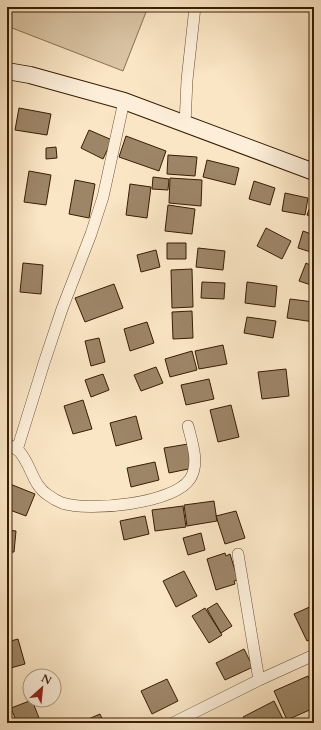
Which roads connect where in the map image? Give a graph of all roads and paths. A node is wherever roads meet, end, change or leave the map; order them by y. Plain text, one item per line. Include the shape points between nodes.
1 (195, 7) edge
2 (7, 71) edge
3 (124, 101) junction
4 (184, 124) junction
5 (314, 172) edge
6 (188, 426) dead end
7 (7, 444) edge
8 (17, 450) junction
9 (238, 554) dead end
10 (314, 655) edge
11 (259, 680) junction
12 (172, 723) edge

1 - 4 street
2 - 3 main road
3 - 4 main road
3 - 8 street via 103,197 62,308
4 - 5 main road
6 - 8 street via 195,458 190,479 171,493 147,501 108,506 62,503 46,495 37,485
7 - 8 street
9 - 11 street
10 - 11 street
11 - 12 street

